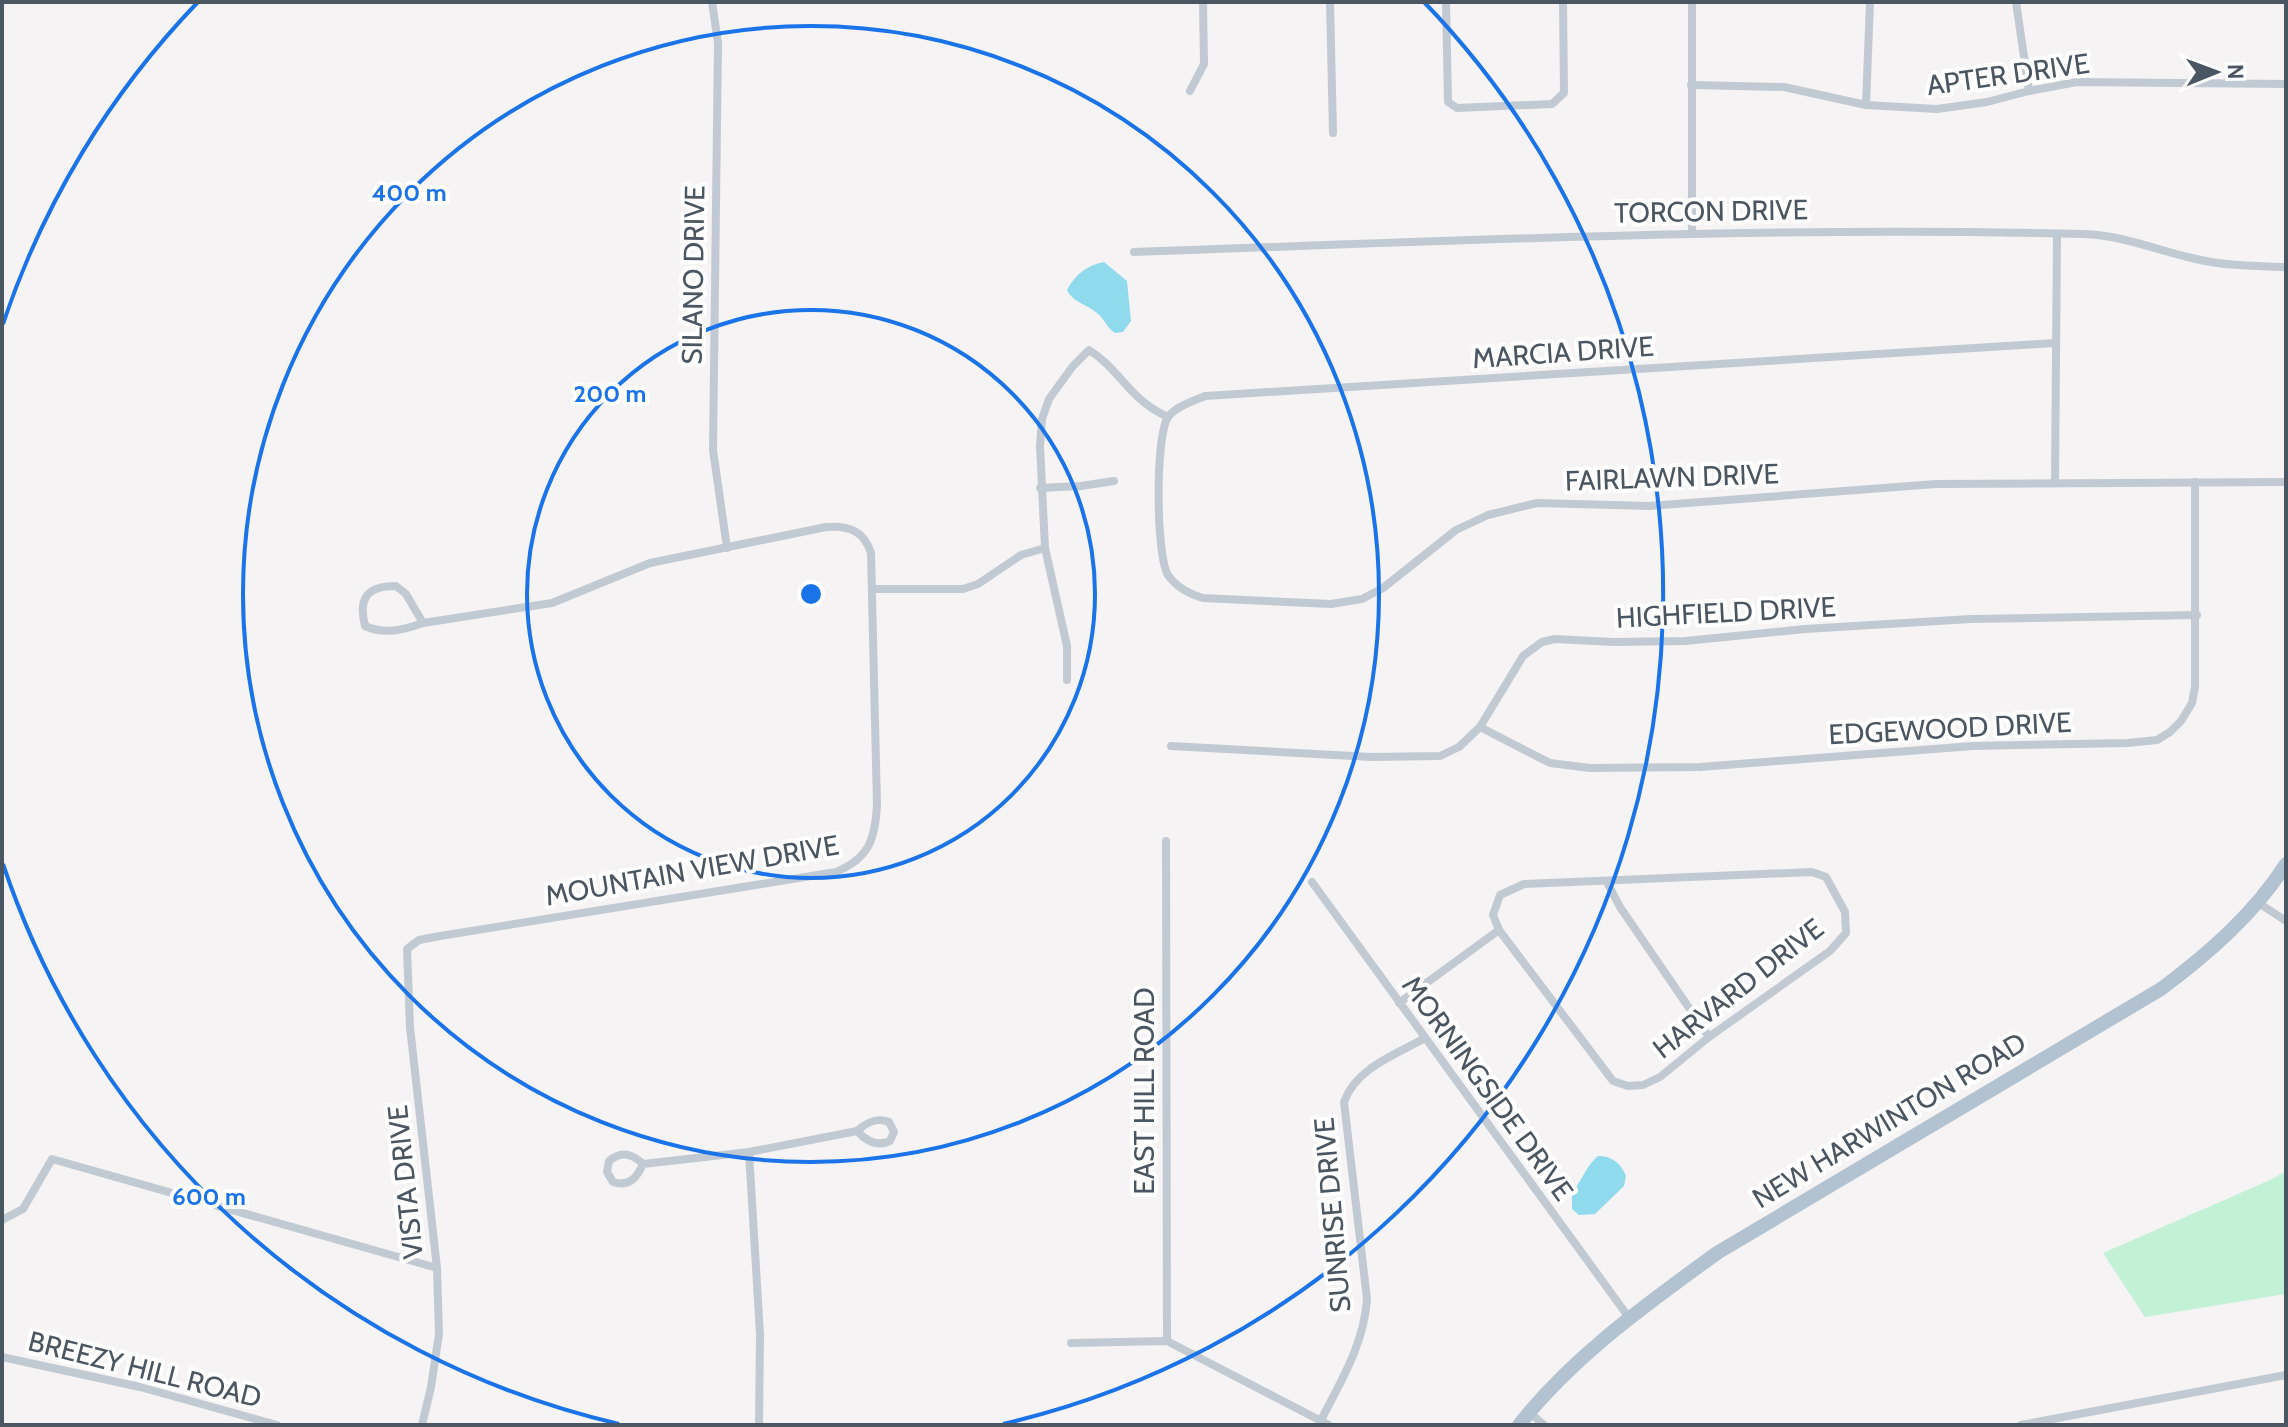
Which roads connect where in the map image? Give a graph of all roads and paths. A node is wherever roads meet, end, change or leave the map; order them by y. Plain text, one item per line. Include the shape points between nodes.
1 (712, 2) edge
2 (1203, 2) edge
3 (1330, 2) edge
4 (1446, 2) edge
5 (1563, 2) edge
6 (1692, 2) edge
7 (1870, 2) edge
8 (2016, 2) edge
9 (2286, 84) edge
10 (1691, 85) junction
11 (1190, 91) dead end
12 (2029, 91) junction
13 (1866, 105) junction
14 (1333, 133) dead end
15 (1692, 232) junction
16 (2057, 235) junction
17 (1134, 252) dead end
18 (2286, 267) edge
19 (2055, 343) junction
20 (1168, 417) junction
21 (1114, 481) dead end
22 (2055, 482) junction
23 (2195, 482) junction
24 (2286, 482) edge
25 (1040, 488) junction
26 (727, 548) junction
27 (1045, 548) junction
28 (873, 589) junction
29 (2197, 615) junction
30 (423, 623) junction
31 (1067, 680) dead end
32 (1480, 727) junction
33 (1171, 746) dead end
34 (1166, 841) dead end
35 (2286, 864) edge
36 (1312, 882) dead end
37 (1607, 882) junction
38 (2257, 902) junction
39 (2286, 921) edge
40 (1499, 930) junction
41 (419, 940) joint
42 (1399, 1003) junction
43 (1709, 1037) junction
44 (1425, 1038) junction
45 (857, 1131) dead end
46 (749, 1152) junction
47 (643, 1164) junction
48 (2, 1220) edge
49 (437, 1268) junction
50 (1630, 1319) junction
51 (1167, 1341) junction
52 (1071, 1343) dead end
53 (2, 1357) edge
54 (2286, 1375) edge
55 (1529, 1412) junction
56 (1325, 1423) edge
57 (277, 1425) edge
58 (422, 1425) edge
59 (759, 1425) edge
60 (1519, 1425) edge
61 (1544, 1425) edge
62 (2021, 1425) edge

1 - 26 street, SILANO DRIVE via 718,43 713,450
2 - 11 street via 1204,64
3 - 14 street
4 - 5 street via 1448,102 1457,108 1552,104 1564,93
6 - 10 street
7 - 13 street
8 - 12 street
9 - 12 street, APTER DRIVE via 2077,82
10 - 13 street, APTER DRIVE via 1784,87
10 - 15 street
12 - 13 street, APTER DRIVE via 1937,109
15 - 16 street, TORCON DRIVE
15 - 17 street, TORCON DRIVE
16 - 18 street, TORCON DRIVE via 2112,238 2235,266
16 - 19 street
19 - 20 street, MARCIA DRIVE via 1205,396
19 - 22 street
20 - 22 street, FAIRLAWN DRIVE via 1158,464 1163,565 1186,592 1212,600 1331,604 1362,599 1456,530 1488,515 1537,503 1649,506 1936,484
20 - 25 street via 1135,397 1089,350 1049,399 1042,419
21 - 25 street
22 - 23 street, FAIRLAWN DRIVE
23 - 24 street, FAIRLAWN DRIVE
23 - 29 street, EDGEWOOD DRIVE
25 - 27 street
26 - 28 street, MOUNTAIN VIEW DRIVE via 826,527 851,528 861,534 871,553
26 - 30 street, MOUNTAIN VIEW DRIVE via 650,563 552,603
27 - 28 street via 1021,555 963,589
27 - 31 street via 1067,646
28 - 41 street, MOUNTAIN VIEW DRIVE via 876,823 864,854 854,864 836,872
29 - 32 street, HIGHFIELD DRIVE via 1971,619 1685,641 1555,639 1523,656
29 - 32 street, EDGEWOOD DRIVE via 2192,703 2181,721 2157,740 1973,746 1700,767 1590,768 1550,763
30 - 30 street, MOUNTAIN VIEW DRIVE via 380,632 365,626 361,609 367,594 396,586
32 - 33 street, HIGHFIELD DRIVE via 1450,752 1424,758
34 - 51 street, EAST HILL ROAD
35 - 38 main road, NEW HARWINTON ROAD
36 - 42 street, MORNINGSIDE DRIVE
37 - 40 street, HARVARD DRIVE via 1524,884 1500,895 1493,915
37 - 43 street
37 - 43 street, HARVARD DRIVE via 1812,872 1826,877 1845,912 1846,933 1830,951
38 - 39 street
38 - 50 main road, NEW HARWINTON ROAD via 2211,952 2161,989 1729,1246
40 - 42 street
40 - 43 street, HARVARD DRIVE via 1613,1081 1643,1085
41 - 49 street, VISTA DRIVE via 405,954
42 - 44 street, MORNINGSIDE DRIVE
44 - 50 street, MORNINGSIDE DRIVE
44 - 56 street, SUNRISE DRIVE via 1369,1069 1349,1087 1344,1102 1366,1318
45 - 46 street
46 - 47 street
46 - 59 street via 760,1334
47 - 47 street via 622,1154 609,1161 607,1172 613,1182 626,1183
48 - 49 street via 23,1209 52,1159
49 - 58 street, VISTA DRIVE via 439,1334
50 - 55 main road, NEW HARWINTON ROAD
51 - 52 street
51 - 56 street
53 - 57 street, BREEZY HILL ROAD via 140,1387
54 - 62 street
55 - 60 main road, NEW HARWINTON ROAD
55 - 61 street

